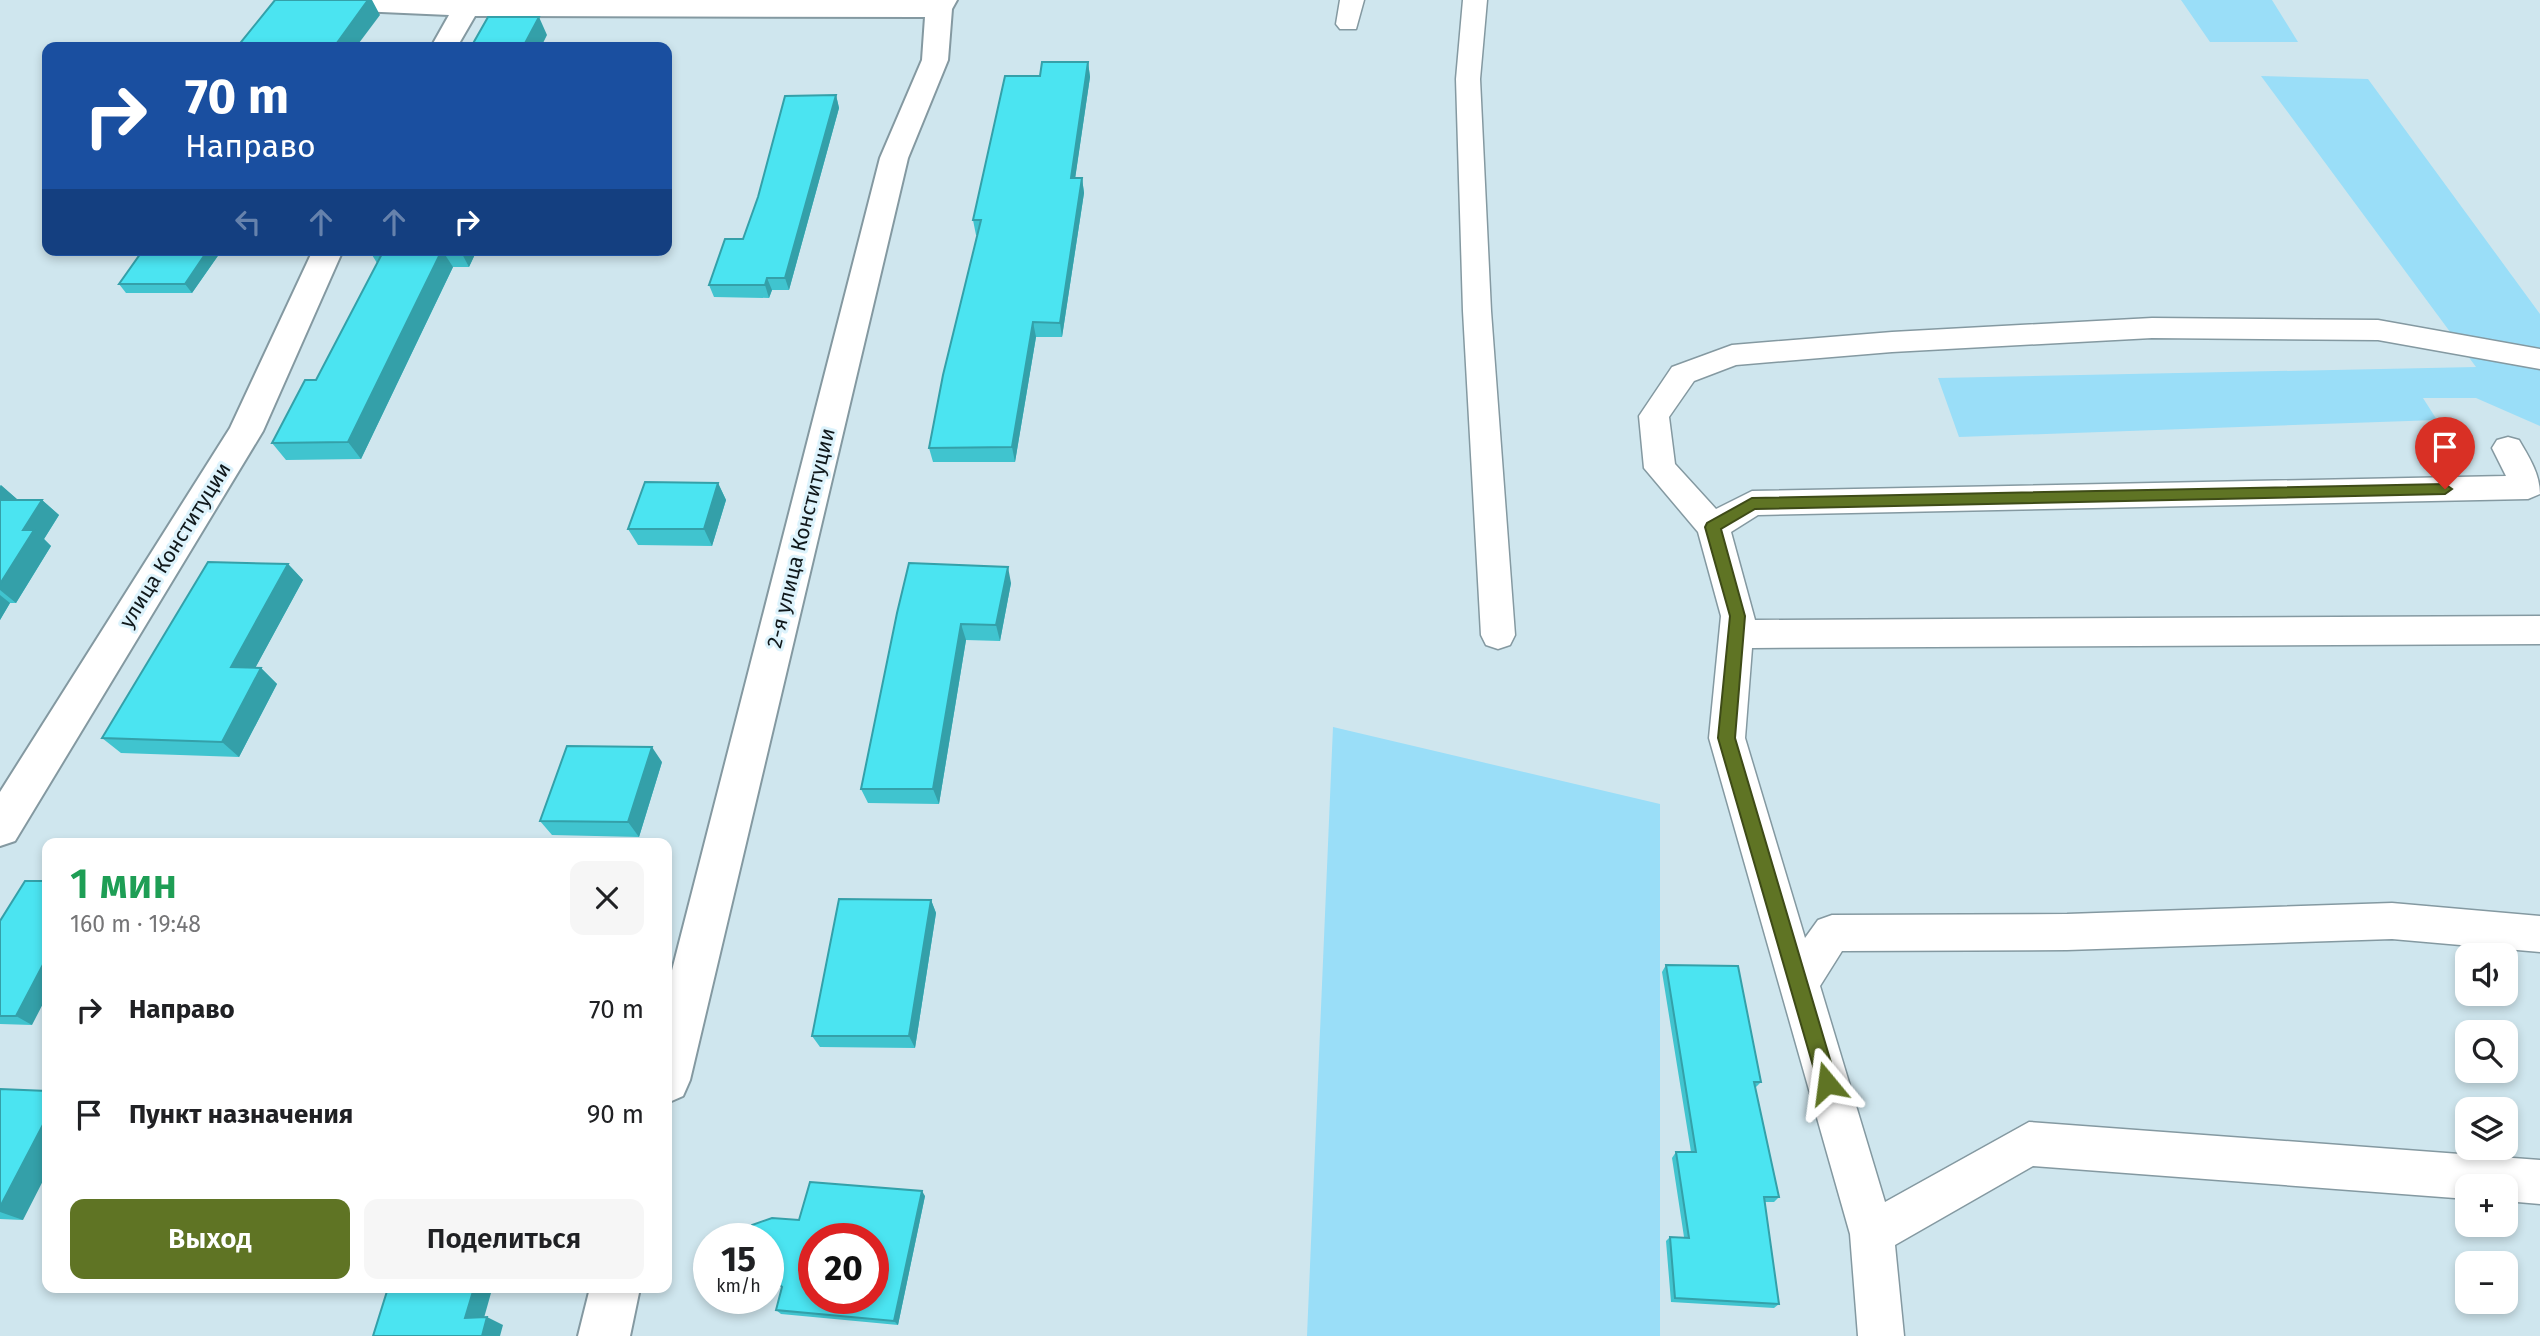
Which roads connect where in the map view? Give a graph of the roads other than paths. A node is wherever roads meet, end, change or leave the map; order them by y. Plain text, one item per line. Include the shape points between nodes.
1 (291, 0) edge
2 (1352, 0) edge
3 (1475, 0) edge
4 (469, 4) edge
5 (942, 5) edge
6 (1348, 24) dead end
7 (447, 42) edge
8 (325, 256) edge
9 (2540, 359) edge
10 (2508, 449) dead end
11 (1713, 527) junction
12 (2540, 630) edge
13 (1736, 634) junction
14 (1498, 635) dead end
15 (0, 828) edge
16 (2540, 934) edge
17 (1798, 983) junction
18 (672, 1060) edge
19 (2540, 1182) edge
20 (1872, 1234) junction
21 (614, 1293) edge
22 (604, 1336) edge
23 (1881, 1336) edge

1 - 4 street
2 - 6 lane
3 - 14 lane via 1468,79 1477,311
4 - 5 street
4 - 7 street
5 - 18 street, 2-я улица Конституции via 935,60 894,158
8 - 15 street, улица Конституции via 246,431
9 - 11 lane via 2378,330 2152,328 1732,355 1683,374 1654,416 1660,468
10 - 11 lane via 2528,487 1752,503
11 - 13 lane via 1738,616
12 - 13 lane
13 - 17 lane via 1727,738
16 - 17 lane via 2392,921 2067,932 1832,933
17 - 20 lane
19 - 20 lane via 2029,1144
20 - 23 lane
21 - 22 street

